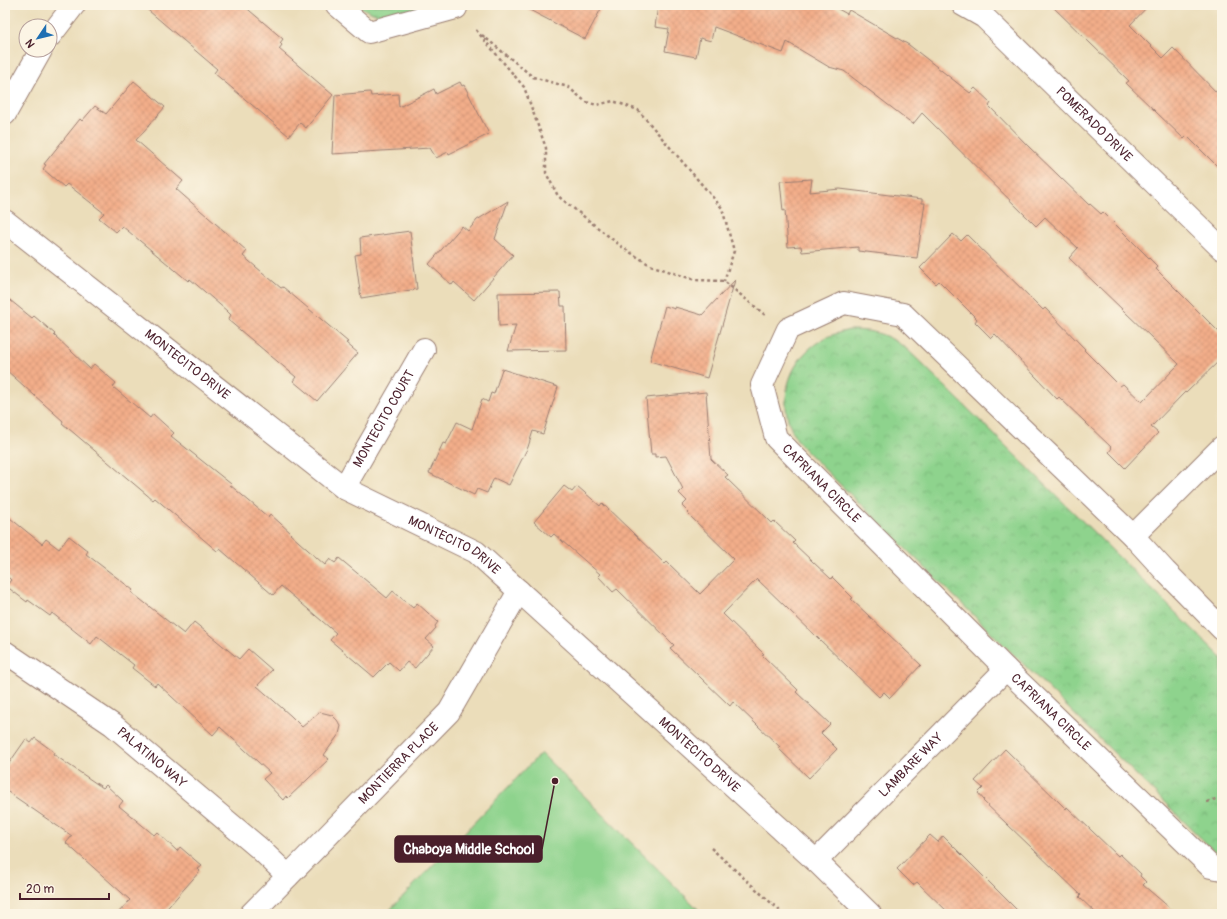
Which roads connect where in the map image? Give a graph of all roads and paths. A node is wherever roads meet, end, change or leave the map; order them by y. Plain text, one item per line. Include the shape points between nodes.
1 (74, 5) edge
2 (337, 5) edge
3 (457, 5) edge
4 (963, 5) edge
5 (58, 26) edge
6 (36, 58) edge
7 (5, 114) edge
8 (5, 221) edge
9 (1222, 249) edge
10 (724, 281) junction
11 (767, 316) dead end
12 (424, 349) dead end
13 (1222, 447) edge
14 (344, 488) junction
15 (1133, 536) junction
16 (519, 591) junction
17 (1222, 629) edge
18 (5, 652) edge
19 (1006, 669) junction
20 (1222, 797) edge
21 (1207, 802) dead end
22 (711, 848) dead end
23 (816, 861) junction
24 (1222, 869) edge
25 (288, 876) junction
26 (250, 914) edge
27 (781, 914) edge
28 (870, 914) edge

1 - 5 street
2 - 3 street via 369,32 456,8
4 - 9 street, POMERADO DRIVE via 984,17
6 - 7 street
8 - 14 street, MONTECITO DRIVE
10 - 10 path via 734,251 722,208 638,110 613,101 597,105 586,102 568,87 533,77 476,30 524,87 546,148 546,173 558,196 622,247 650,265 695,280
10 - 11 path
12 - 14 street, MONTECITO COURT
13 - 15 street
14 - 16 street, MONTECITO DRIVE via 476,552
15 - 17 street, CAPRIANA CIRCLE
15 - 19 street, CAPRIANA CIRCLE via 903,314 844,303 788,329 762,385 776,438
16 - 23 street, MONTECITO DRIVE
16 - 25 street, MONTIERRA PLACE via 449,712
18 - 25 street, PALATINO WAY via 114,725 259,848
19 - 23 street, LAMBARE WAY
19 - 24 street, CAPRIANA CIRCLE via 1211,867
20 - 21 path
22 - 27 path
23 - 28 street, MONTECITO DRIVE
25 - 26 street, MONTIERRA PLACE

